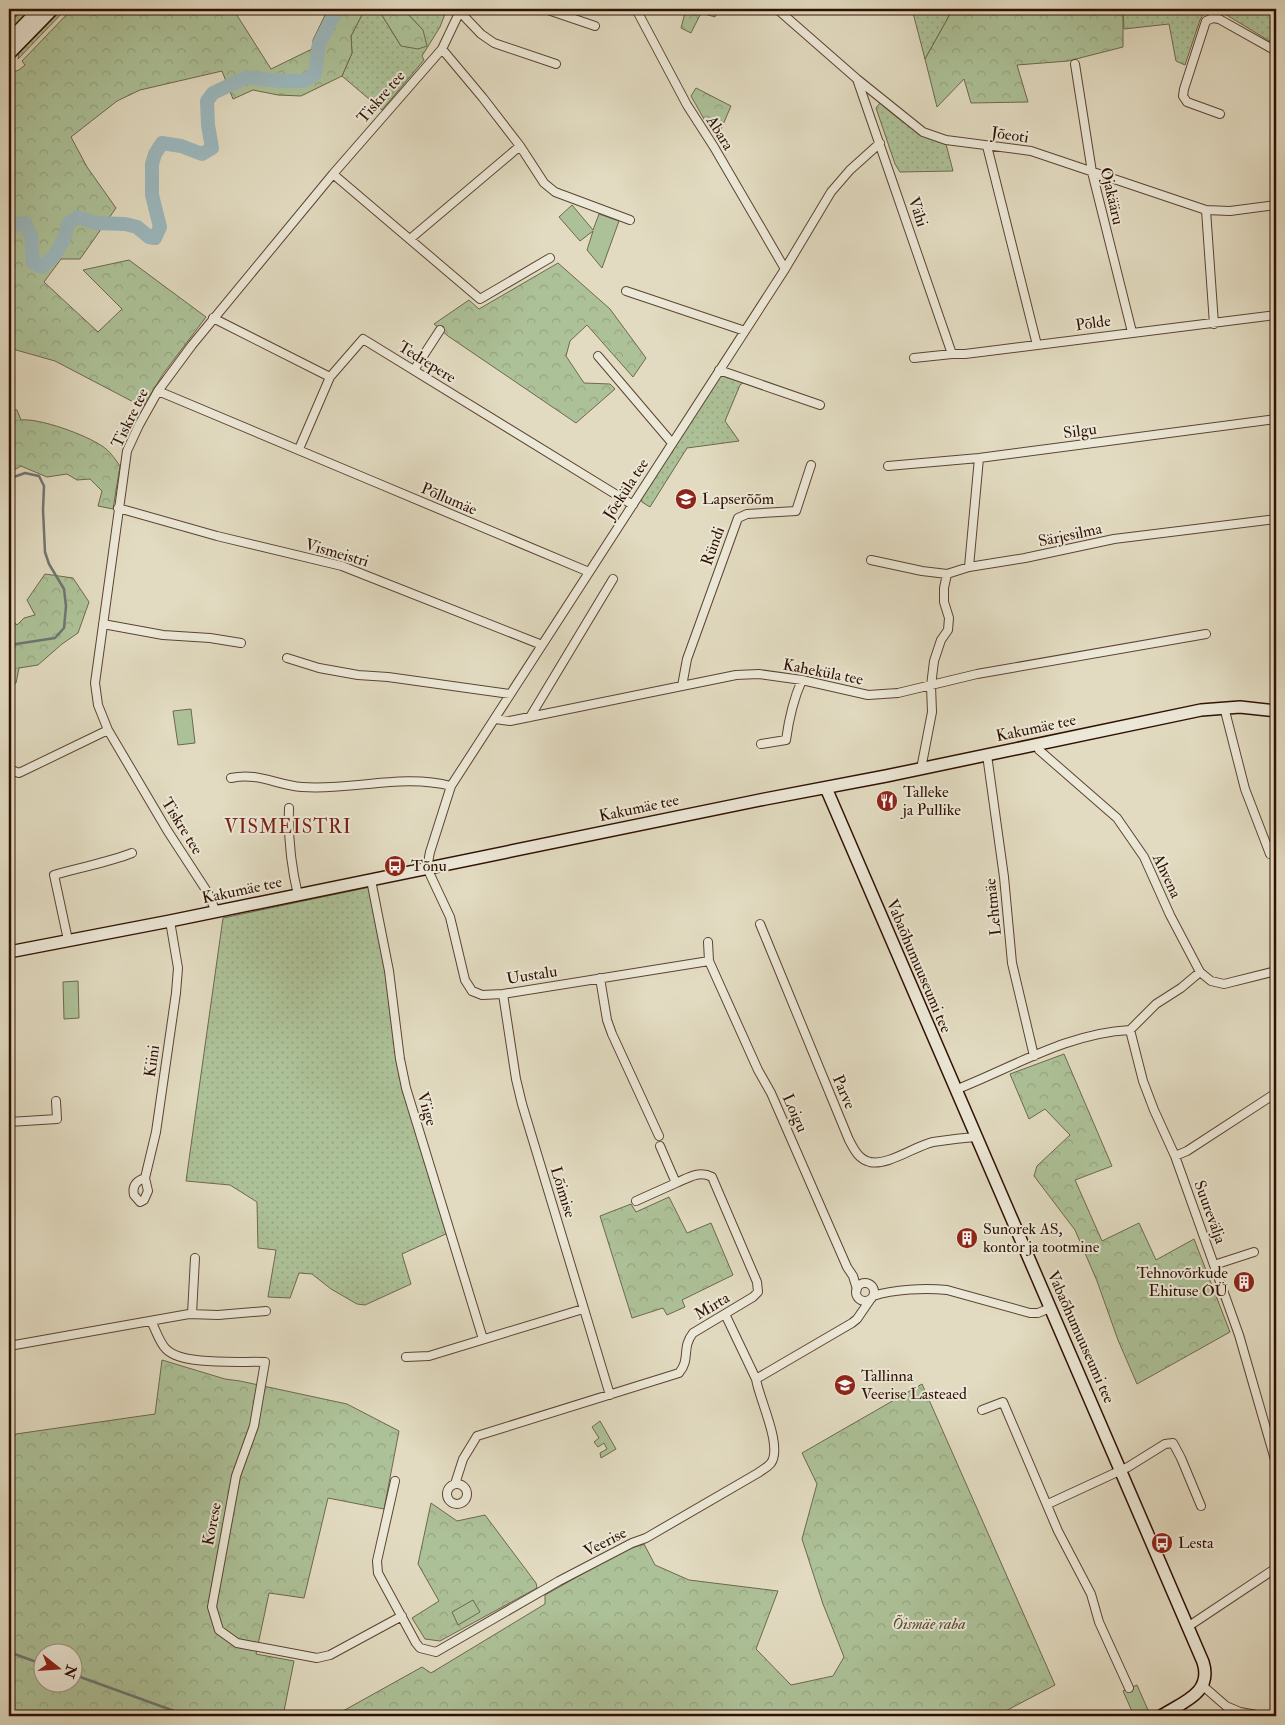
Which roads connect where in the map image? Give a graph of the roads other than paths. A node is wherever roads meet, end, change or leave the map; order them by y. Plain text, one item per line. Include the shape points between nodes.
1 (39, 9) edge
2 (53, 9) edge
3 (546, 9) edge
4 (636, 9) edge
5 (777, 9) edge
6 (461, 10) edge
7 (595, 26) dead end
8 (9, 40) edge
9 (442, 49) junction
10 (1276, 51) edge
11 (9, 54) edge
12 (556, 64) dead end
13 (1075, 64) dead end
14 (858, 79) junction
15 (1220, 114) dead end
16 (880, 143) junction
17 (520, 146) junction
18 (987, 146) junction
19 (1092, 172) junction
20 (333, 174) junction
21 (1276, 205) edge
22 (1206, 210) junction
23 (630, 220) dead end
24 (410, 239) junction
25 (550, 258) dead end
26 (785, 269) junction
27 (626, 291) dead end
28 (1276, 315) edge
29 (213, 318) junction
30 (1214, 324) junction
31 (440, 330) dead end
32 (744, 331) junction
33 (1132, 332) junction
34 (1037, 345) junction
35 (952, 354) junction
36 (598, 356) dead end
37 (914, 358) dead end
38 (414, 370) junction
39 (719, 370) junction
40 (330, 377) junction
41 (158, 391) junction
42 (820, 405) dead end
43 (1276, 419) edge
44 (672, 443) junction
45 (299, 449) junction
46 (979, 458) junction
47 (811, 465) dead end
48 (888, 466) dead end
49 (632, 505) junction
50 (118, 508) junction
51 (1276, 519) edge
52 (871, 560) dead end
53 (969, 567) junction
54 (589, 572) junction
55 (947, 574) junction
56 (613, 580) dead end
57 (103, 624) junction
58 (1206, 634) dead end
59 (241, 643) dead end
60 (542, 645) junction
61 (287, 658) dead end
62 (802, 680) junction
63 (682, 686) junction
64 (931, 686) junction
65 (510, 694) junction
66 (1224, 707) junction
67 (1276, 711) edge
68 (530, 717) junction
69 (495, 719) junction
70 (108, 730) junction
71 (760, 744) dead end
72 (1037, 745) junction
73 (987, 755) junction
74 (9, 769) edge
75 (921, 769) junction
76 (231, 778) dead end
77 (451, 786) junction
78 (826, 788) junction
79 (289, 808) dead end
80 (132, 853) dead end
81 (1270, 854) dead end
82 (427, 868) junction
83 (372, 880) junction
84 (298, 895) junction
85 (216, 912) junction
86 (170, 921) junction
87 (760, 924) dead end
88 (68, 940) junction
89 (708, 942) dead end
90 (9, 952) edge
91 (709, 962) junction
92 (1276, 971) edge
93 (1200, 972) junction
94 (600, 978) junction
95 (503, 994) junction
96 (1130, 1030) junction
97 (1034, 1056) junction
98 (955, 1090) junction
99 (1276, 1094) edge
100 (56, 1101) dead end
101 (9, 1122) edge
102 (658, 1136) dead end
103 (976, 1136) junction
104 (660, 1146) dead end
105 (1175, 1156) junction
106 (145, 1178) junction
107 (676, 1183) junction
108 (636, 1201) dead end
109 (1254, 1252) dead end
110 (195, 1258) dead end
111 (1214, 1265) junction
112 (853, 1276) junction
113 (868, 1284) junction
114 (857, 1289) junction
115 (885, 1292) junction
116 (859, 1298) junction
117 (871, 1298) junction
118 (1050, 1308) junction
119 (583, 1309) junction
120 (266, 1311) dead end
121 (862, 1312) junction
122 (192, 1314) junction
123 (726, 1314) junction
124 (151, 1321) junction
125 (483, 1339) junction
126 (9, 1346) edge
127 (406, 1357) dead end
128 (756, 1379) junction
129 (610, 1395) junction
130 (982, 1410) dead end
131 (1276, 1463) edge
132 (1121, 1470) junction
133 (395, 1481) dead end
134 (455, 1484) dead end
135 (1048, 1504) junction
136 (1201, 1506) dead end
137 (1276, 1568) edge
138 (402, 1616) junction
139 (1189, 1626) junction
140 (1204, 1686) junction
141 (1129, 1688) dead end
142 (1161, 1716) edge
143 (1262, 1716) edge

1 - 8 street
2 - 11 street
3 - 7 street
4 - 26 street, Abara via 687,105
5 - 14 street, Jõeoti
6 - 9 street, Tiskre tee
6 - 12 street via 481,34 494,43
9 - 17 street
9 - 20 street, Tiskre tee
10 - 15 street via 1219,19 1209,18 1183,96 1186,102
13 - 19 street, Ojakääru
14 - 16 street, Vähi
14 - 18 street, Jõeoti via 923,132 946,140
16 - 26 street, Jõeküla tee via 850,170 832,192
16 - 35 street, Vähi
17 - 23 street via 544,183 555,192
17 - 24 street
18 - 19 street, Jõeoti via 1031,151
18 - 34 street
19 - 22 street, Jõeoti
19 - 33 street, Ojakääru
20 - 24 street
20 - 29 street, Tiskre tee
21 - 22 street, Jõeoti via 1230,211
22 - 30 street
24 - 25 street via 480,300
26 - 32 street, Jõeküla tee
27 - 32 street
28 - 30 street, Põlde
29 - 40 street
29 - 41 street, Tiskre tee
30 - 33 street, Põlde
31 - 38 street
32 - 39 street, Jõeküla tee
33 - 34 street, Põlde
34 - 35 street, Põlde
35 - 37 street, Põlde
36 - 44 street
38 - 40 street, Tedrepere via 362,339
38 - 49 street, Tedrepere
39 - 42 street
39 - 44 street, Jõeküla tee
40 - 45 street
41 - 45 street, Põllumäe
41 - 50 street, Tiskre tee via 127,451
43 - 46 street, Silgu
44 - 49 street, Jõeküla tee
45 - 54 street, Põllumäe
46 - 48 street, Silgu
46 - 53 street
47 - 63 street, Ründi via 796,511 747,514 738,518 687,659
49 - 54 street, Jõeküla tee
50 - 57 street, Tiskre tee
50 - 60 street, Vismeistri via 342,566
51 - 53 street, Särjesilma via 1114,539
52 - 55 street, Särjesilma
53 - 55 street, Särjesilma
54 - 60 street, Jõeküla tee
55 - 64 street via 944,602 949,618 948,630 934,661
56 - 68 street
57 - 59 street via 163,635
57 - 70 street, Tiskre tee via 95,683 98,706
58 - 64 street, Kaheküla tee via 976,674
60 - 65 street, Jõeküla tee
61 - 65 street via 358,675
62 - 63 street, Kaheküla tee via 758,674 736,675
62 - 64 street, Kaheküla tee via 868,695
62 - 71 street via 790,714 786,740
63 - 68 street, Kaheküla tee
64 - 75 street via 932,712
65 - 69 street, Jõeküla tee
66 - 67 street, Kakumäe tee
66 - 72 street, Kakumäe tee
66 - 81 street via 1245,788
68 - 69 street, Kaheküla tee via 510,721
69 - 77 street, Jõeküla tee
70 - 74 street via 19,772
70 - 85 street, Tiskre tee via 208,893
72 - 73 street, Kakumäe tee
72 - 93 street, Ahvena via 1117,818 1144,857
73 - 75 street, Kakumäe tee
73 - 97 street, Lehtmäe via 1012,962
75 - 78 street, Kakumäe tee
76 - 77 street via 257,776 301,787 381,782 437,782
77 - 82 street, Jõeküla tee
78 - 82 street, Kakumäe tee
78 - 98 street, Vabaõhumuuseumi tee
79 - 84 street via 291,866
80 - 88 street via 54,875
82 - 83 street, Kakumäe tee
82 - 95 street, Uustalu via 450,916 465,980 472,991 482,995
83 - 84 street, Kakumäe tee
83 - 125 street, Viige via 406,1088
84 - 85 street, Kakumäe tee
85 - 86 street, Kakumäe tee
86 - 88 street, Kakumäe tee
86 - 106 street, Kiini via 178,968 177,986 156,1132
87 - 103 street, Parve via 849,1140 862,1159 884,1161 932,1143
88 - 90 street, Kakumäe tee
89 - 91 street
91 - 94 street, Uustalu
91 - 112 street, Loigu
92 - 93 street via 1224,984 1211,981
93 - 96 street via 1156,1004
94 - 95 street, Uustalu
94 - 102 street via 612,1034
95 - 119 street, Lõimise via 520,1096
96 - 97 street via 1110,1031
96 - 105 street, Suurevälja via 1143,1081
97 - 98 street
98 - 103 street, Vabaõhumuuseumi tee
99 - 105 street via 1187,1152
100 - 101 street via 57,1119
103 - 118 street, Vabaõhumuuseumi tee
104 - 107 street
105 - 111 street, Suurevälja
106 - 106 street, Kiini via 148,1191 142,1202 135,1198 133,1187
107 - 108 street
107 - 123 street, Mirta via 699,1173 712,1177 757,1282 758,1292
109 - 111 street
110 - 122 street
111 - 131 street, Suurevälja via 1239,1335
112 - 113 street, Loigu
112 - 114 street, Loigu
113 - 114 street
113 - 115 street, Loigu
113 - 117 street via 874,1291
114 - 116 street
115 - 117 street, Loigu
115 - 118 street, Loigu via 947,1290 1030,1313
116 - 117 street via 864,1301
116 - 121 street
117 - 121 street
118 - 132 street, Vabaõhumuuseumi tee
119 - 125 street
119 - 129 street, Lõimise
120 - 122 street
121 - 128 street via 852,1323
122 - 124 street
123 - 128 street
123 - 129 street, Mirta via 693,1333 688,1340 684,1368 679,1373
124 - 126 street
124 - 138 street, Korese via 167,1351 184,1358 265,1362 254,1426 236,1476 217,1574 212,1607 219,1630 237,1643 317,1658 330,1655
125 - 127 street via 429,1356
128 - 138 street, Veerise via 773,1436 775,1455 771,1464 758,1473 436,1652 420,1648
129 - 134 street, Mirta via 477,1436 463,1459
130 - 135 street via 1002,1402
132 - 135 street
132 - 136 street via 1164,1444 1172,1443
132 - 139 street, Vabaõhumuuseumi tee
133 - 138 street, Veerise via 377,1562 378,1572
135 - 141 street via 1058,1531 1089,1588 1099,1622
137 - 139 street
139 - 140 street, Vabaõhumuuseumi tee via 1206,1669
140 - 142 street
140 - 143 street via 1226,1706

